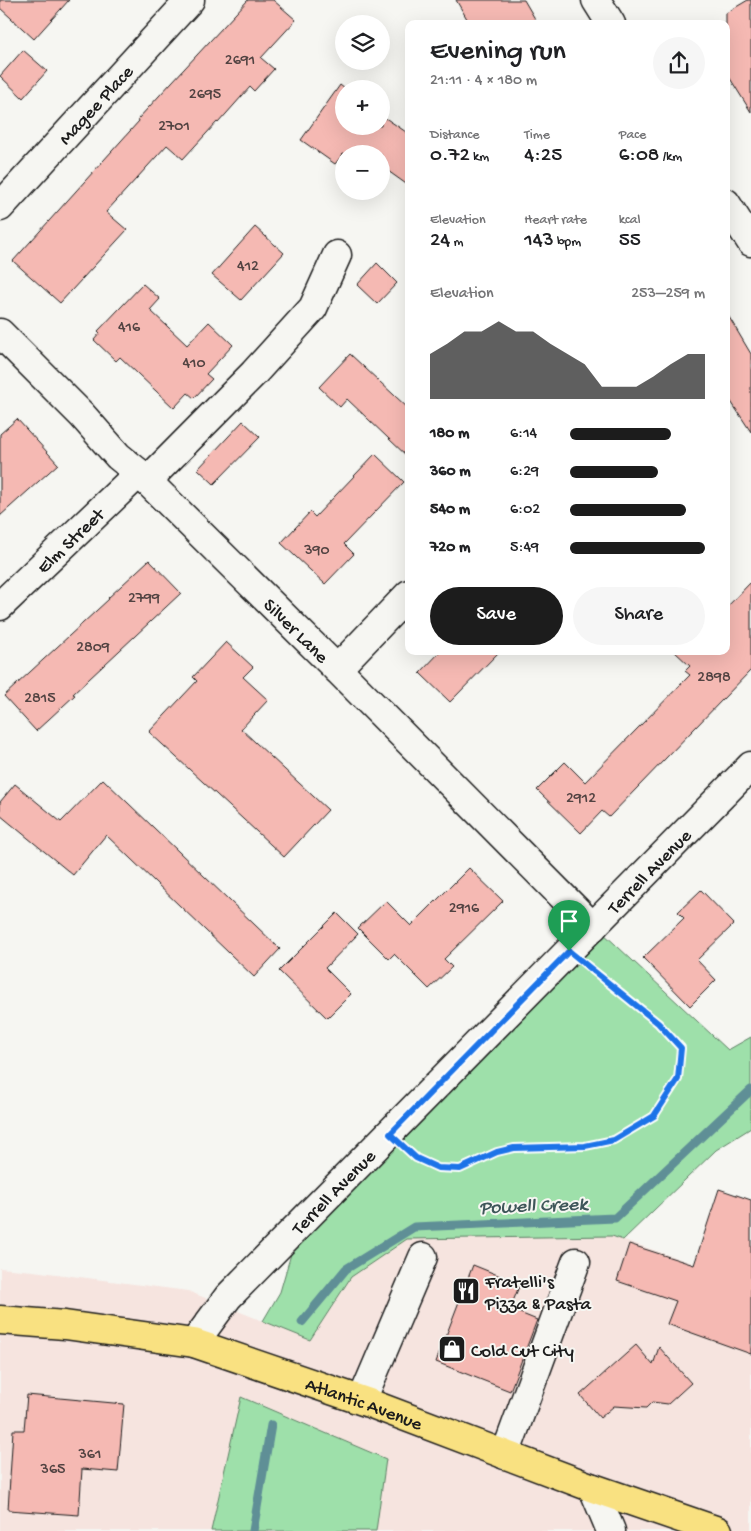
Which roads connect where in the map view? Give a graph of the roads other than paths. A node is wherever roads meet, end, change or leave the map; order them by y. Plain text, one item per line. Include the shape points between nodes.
1 (190, 0) edge
2 (596, 0) edge
3 (608, 20) edge
4 (0, 207) edge
5 (730, 209) edge
6 (751, 242) edge
7 (337, 255) dead end
8 (0, 333) edge
9 (143, 477) junction
10 (405, 598) edge
11 (0, 606) edge
12 (337, 669) junction
13 (751, 766) edge
14 (593, 927) junction
15 (423, 1256) dead end
16 (576, 1262) dead end
17 (0, 1320) edge
18 (194, 1343) junction
19 (362, 1400) junction
20 (505, 1455) junction
21 (593, 1488) junction
22 (611, 1531) edge
23 (718, 1531) edge

1 - 4 street, Magee Place
2 - 3 street
5 - 6 street
7 - 9 street, Elm Street via 313,308 254,372
8 - 9 street, Silver Lane via 118,456
9 - 11 street, Elm Street
9 - 12 street, Silver Lane
10 - 12 street
12 - 14 street, Silver Lane
13 - 14 street, Terrell Avenue
14 - 18 street, Terrell Avenue via 228,1298
15 - 19 street
16 - 20 street
17 - 18 main road, Atlantic Avenue via 65,1325
18 - 19 main road, Atlantic Avenue
19 - 20 main road, Atlantic Avenue
20 - 21 main road, Atlantic Avenue
21 - 22 street
21 - 23 main road, Atlantic Avenue

